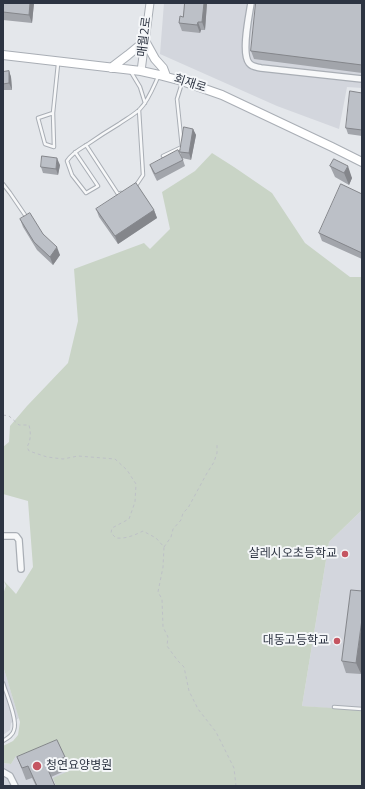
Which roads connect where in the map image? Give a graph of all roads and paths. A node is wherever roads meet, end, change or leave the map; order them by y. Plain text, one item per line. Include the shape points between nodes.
1 (150, 3) edge
2 (251, 3) edge
3 (145, 41) junction
4 (3, 55) edge
5 (58, 61) junction
6 (111, 68) junction
7 (130, 70) junction
8 (141, 71) junction
9 (163, 75) junction
10 (362, 78) edge
11 (182, 81) junction
12 (145, 103) junction
13 (140, 110) junction
14 (53, 113) junction
15 (86, 145) junction
16 (75, 152) junction
17 (163, 156) edge
18 (362, 162) edge
19 (3, 184) edge
20 (130, 189) edge
21 (124, 192) edge
22 (25, 215) edge
23 (3, 415) edge
24 (217, 443) dead end
25 (3, 536) edge
26 (164, 547) junction
27 (21, 569) dead end
28 (3, 683) edge
29 (334, 707) dead end
30 (362, 709) edge
31 (3, 741) edge
32 (3, 772) edge
33 (15, 786) edge
34 (236, 786) edge

1 - 3 street, 매월2로
2 - 10 street via 245,45 247,58 254,67
3 - 6 main road
3 - 8 street, 매월2로
3 - 9 main road via 163,68
4 - 5 main road, 회재로
5 - 6 main road, 회재로
5 - 14 lane
6 - 7 main road, 회재로
7 - 8 main road, 회재로
7 - 12 lane via 140,86
8 - 9 main road, 회재로
9 - 11 main road, 회재로
9 - 12 lane
11 - 17 lane via 177,99 182,147
11 - 18 main road, 회재로 via 239,103
12 - 13 lane
13 - 15 lane
13 - 20 lane via 142,175 136,186
14 - 14 lane via 38,118 45,144 54,147
15 - 16 lane
15 - 21 lane via 118,194
16 - 16 lane via 67,161 72,175 86,194 98,186
19 - 22 lane
23 - 26 path via 9,416 19,425 29,425 29,450 64,460 78,456 116,460 127,470 136,484 135,502 129,519 112,528 111,533 116,538 122,538 143,531 156,538
24 - 26 path via 214,462
25 - 27 street via 18,537
26 - 34 path via 158,592 162,599 167,646 184,667 198,709 216,732 234,768
28 - 31 lane via 15,724 12,734
29 - 30 lane
32 - 33 street via 10,776

